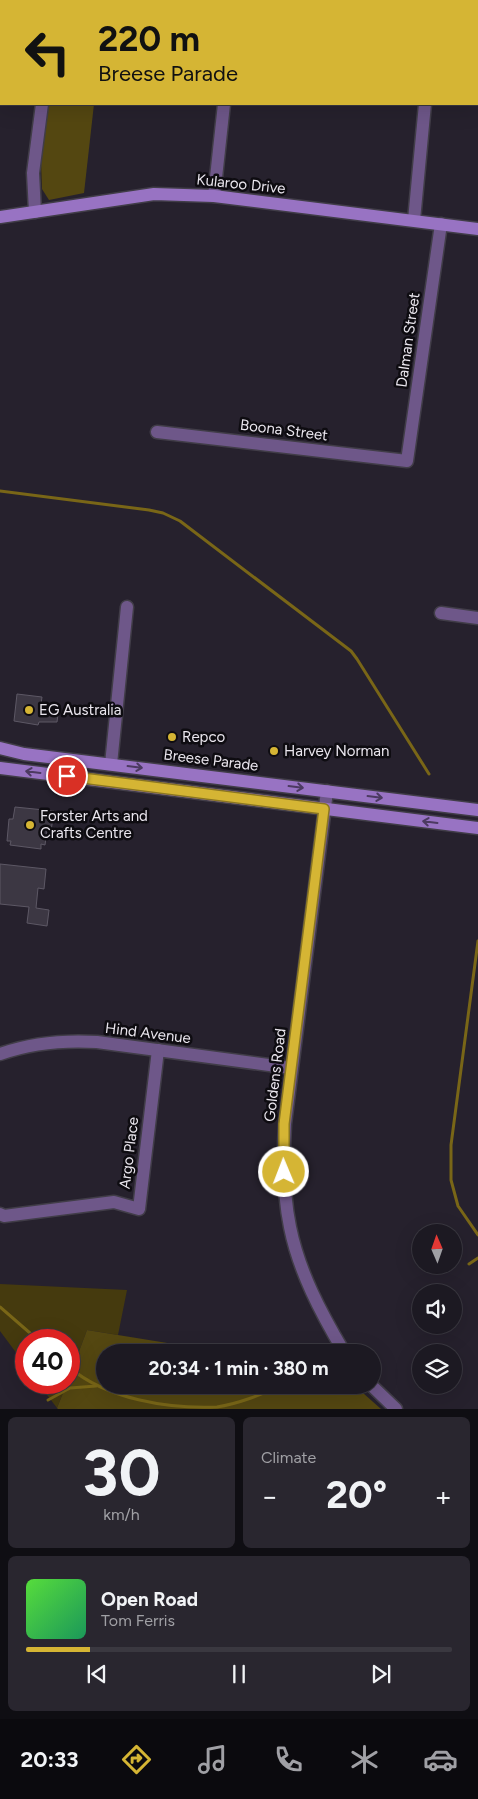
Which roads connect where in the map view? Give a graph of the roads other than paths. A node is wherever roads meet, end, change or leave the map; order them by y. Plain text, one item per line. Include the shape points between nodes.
1 (42, 105) edge
2 (224, 105) edge
3 (425, 105) edge
4 (214, 196) junction
5 (35, 212) junction
6 (0, 217) edge
7 (414, 220) junction
8 (441, 224) junction
9 (478, 229) edge
10 (156, 432) dead end
11 (407, 461) joint
12 (127, 607) dead end
13 (441, 612) dead end
14 (478, 618) edge
15 (0, 748) edge
16 (111, 764) junction
17 (0, 768) edge
18 (327, 791) junction
19 (324, 809) junction
20 (478, 810) edge
21 (478, 828) edge
22 (158, 1050) junction
23 (0, 1054) edge
24 (292, 1068) junction
25 (0, 1214) edge
26 (340, 1344) edge
27 (380, 1394) edge
28 (396, 1409) edge

1 - 5 street via 33,176
2 - 4 street
3 - 7 street
4 - 5 main road, Kularoo Drive via 154,194
4 - 7 main road, Kularoo Drive
5 - 6 main road, Kularoo Drive
7 - 8 main road, Kularoo Drive
8 - 9 main road, Kularoo Drive
8 - 11 street, Dalman Street
10 - 11 street, Boona Street
12 - 16 street
13 - 14 street
15 - 16 main road, Breese Parade via 24,754
16 -> 18 main road, Breese Parade
19 -> 17 main road
18 - 19 street, Goldens Road
18 -> 20 main road, Breese Parade
21 -> 19 main road
19 - 24 street, Goldens Road
22 - 23 street, Hind Avenue via 76,1041 51,1042
22 - 24 street, Hind Avenue
22 - 25 street, Argo Place via 139,1209 114,1202
24 - 26 street, Goldens Road via 283,1156 290,1227 300,1262
27 - 28 street

